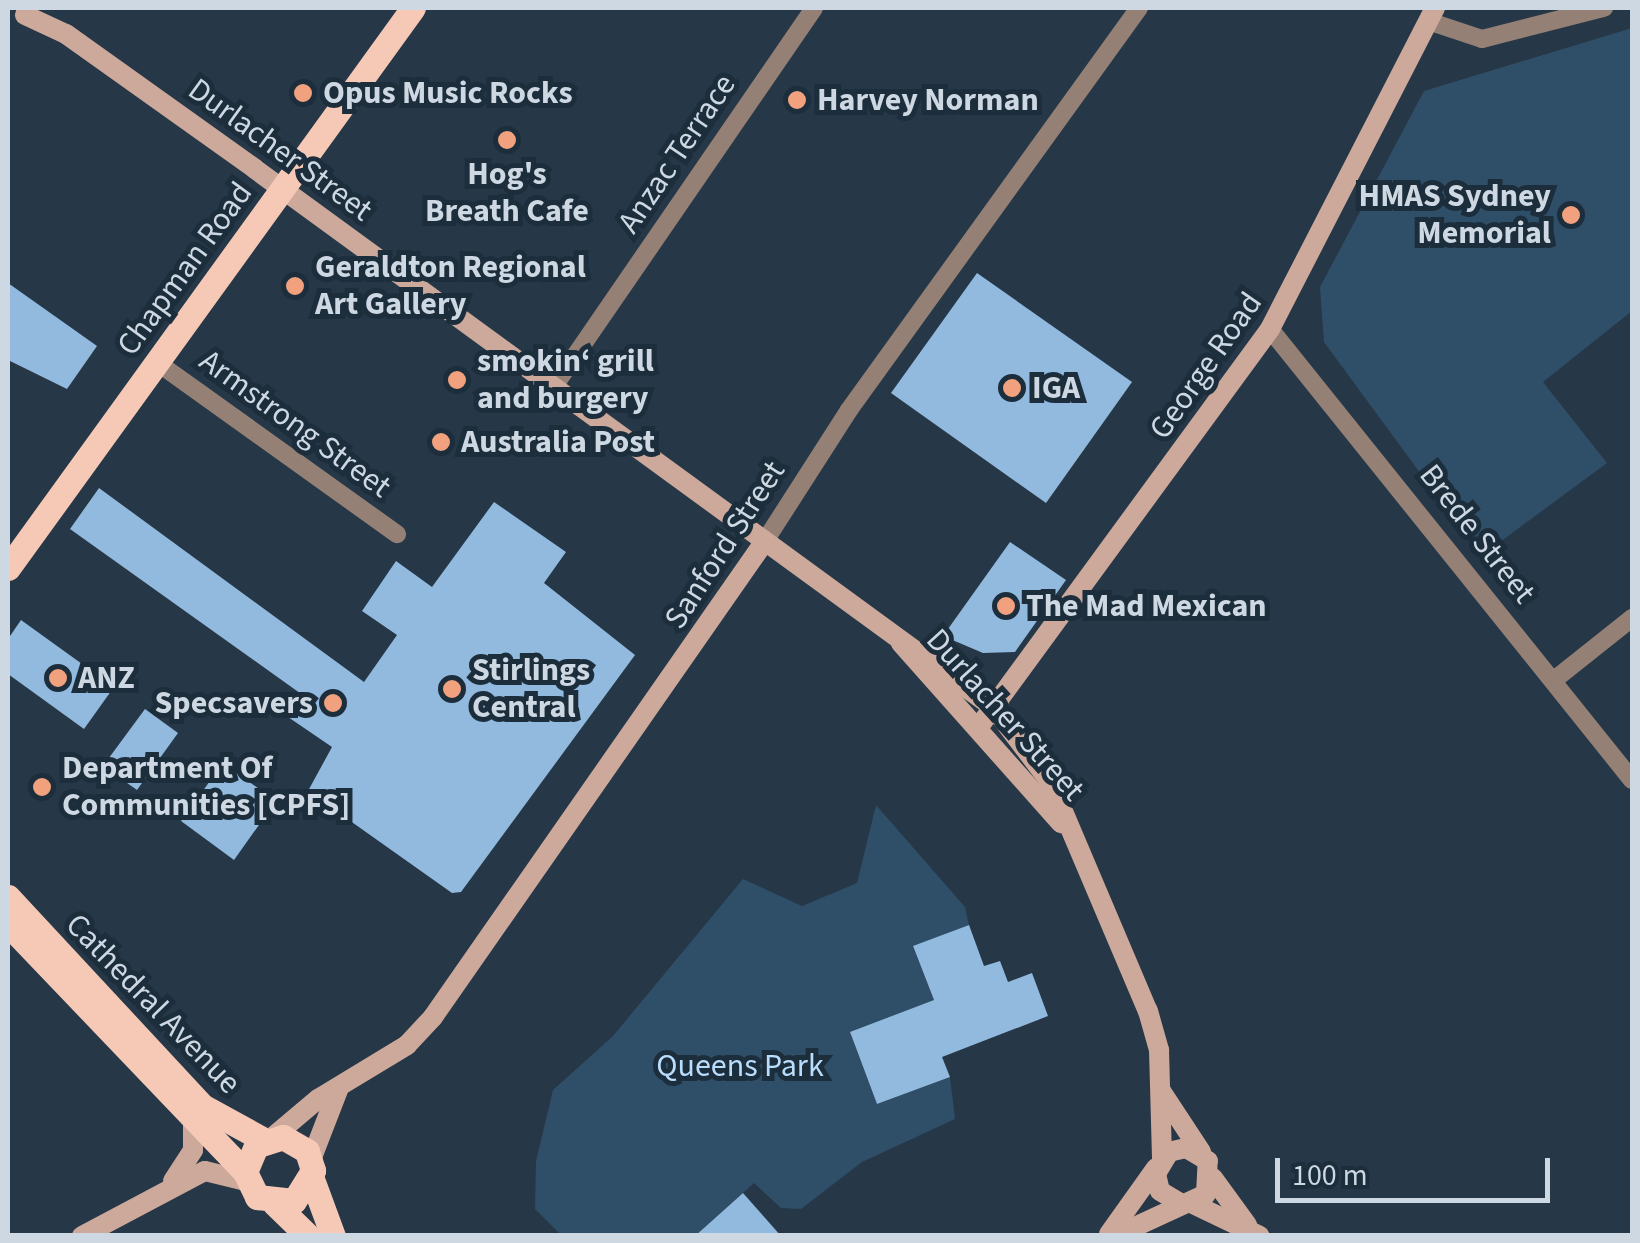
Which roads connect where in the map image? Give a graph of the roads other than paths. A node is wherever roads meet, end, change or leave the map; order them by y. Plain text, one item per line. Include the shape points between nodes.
1 (46, 8) edge
2 (413, 8) edge
3 (814, 8) edge
4 (1140, 8) edge
5 (1604, 8) edge
6 (19, 14) edge
7 (1431, 14) edge
8 (66, 34) junction
9 (283, 189) junction
10 (1270, 329) junction
11 (158, 363) junction
12 (555, 385) junction
13 (397, 534) dead end
14 (765, 541) junction
15 (8, 568) edge
16 (1632, 618) edge
17 (894, 634) junction
18 (1554, 680) junction
19 (994, 708) junction
20 (978, 728) junction
21 (1632, 780) edge
22 (1072, 835) junction
23 (8, 897) edge
24 (8, 924) edge
25 (338, 1090) junction
26 (1161, 1091) junction
27 (193, 1124) junction
28 (268, 1139) junction
29 (1202, 1154) junction
30 (1160, 1162) junction
31 (312, 1170) junction
32 (246, 1176) junction
33 (1212, 1178) junction
34 (172, 1183) junction
35 (275, 1204) junction
36 (1187, 1204) junction
37 (1254, 1231) edge
38 (82, 1236) edge
39 (308, 1236) edge
40 (333, 1236) edge
41 (1112, 1236) edge

1 - 8 street, Durlacher Street
2 - 9 main road, Chapman Road
3 - 12 street, Anzac Terrace
4 - 14 street, Sanford Street via 849,410
5 - 7 street via 1482,39
6 - 8 street, Durlacher Street
7 - 10 street, George Road
8 - 9 street, Durlacher Street
9 - 11 main road, Chapman Road
9 - 12 street, Durlacher Street
10 - 18 street, Brede Street
10 - 19 street, George Road
11 - 13 street, Armstrong Street
11 - 15 main road, Chapman Road
12 - 14 street, Durlacher Street
14 - 17 street, Durlacher Street
14 - 25 street, Sanford Street via 433,1017 407,1045
16 - 18 street
17 - 19 street, Durlacher Street
17 - 20 street, Durlacher Street via 933,687
18 - 21 street, Brede Street
19 - 20 street, George Road
19 - 22 street, Durlacher Street via 1051,783
20 - 22 street, Durlacher Street
22 - 26 street, Durlacher Street via 1148,1011
23 - 28 main road, Cathedral Avenue via 218,1121
24 - 27 main road, Cathedral Avenue
25 - 28 street, Sanford Street
25 - 31 street
26 - 29 street, Durlacher Street
26 - 30 street, Durlacher Street
27 - 32 main road, Cathedral Avenue
27 - 34 street via 193,1150
28 - 31 main road via 300,1144
28 - 32 main road
29 - 30 street via 1177,1148
29 - 33 street
30 - 36 street via 1160,1191
30 - 41 street
31 - 35 main road via 294,1201
31 - 40 main road
32 - 34 street via 205,1171
32 - 35 main road
33 - 36 street
33 - 37 street
34 - 38 street
35 - 39 main road
36 - 37 street
36 - 41 street

